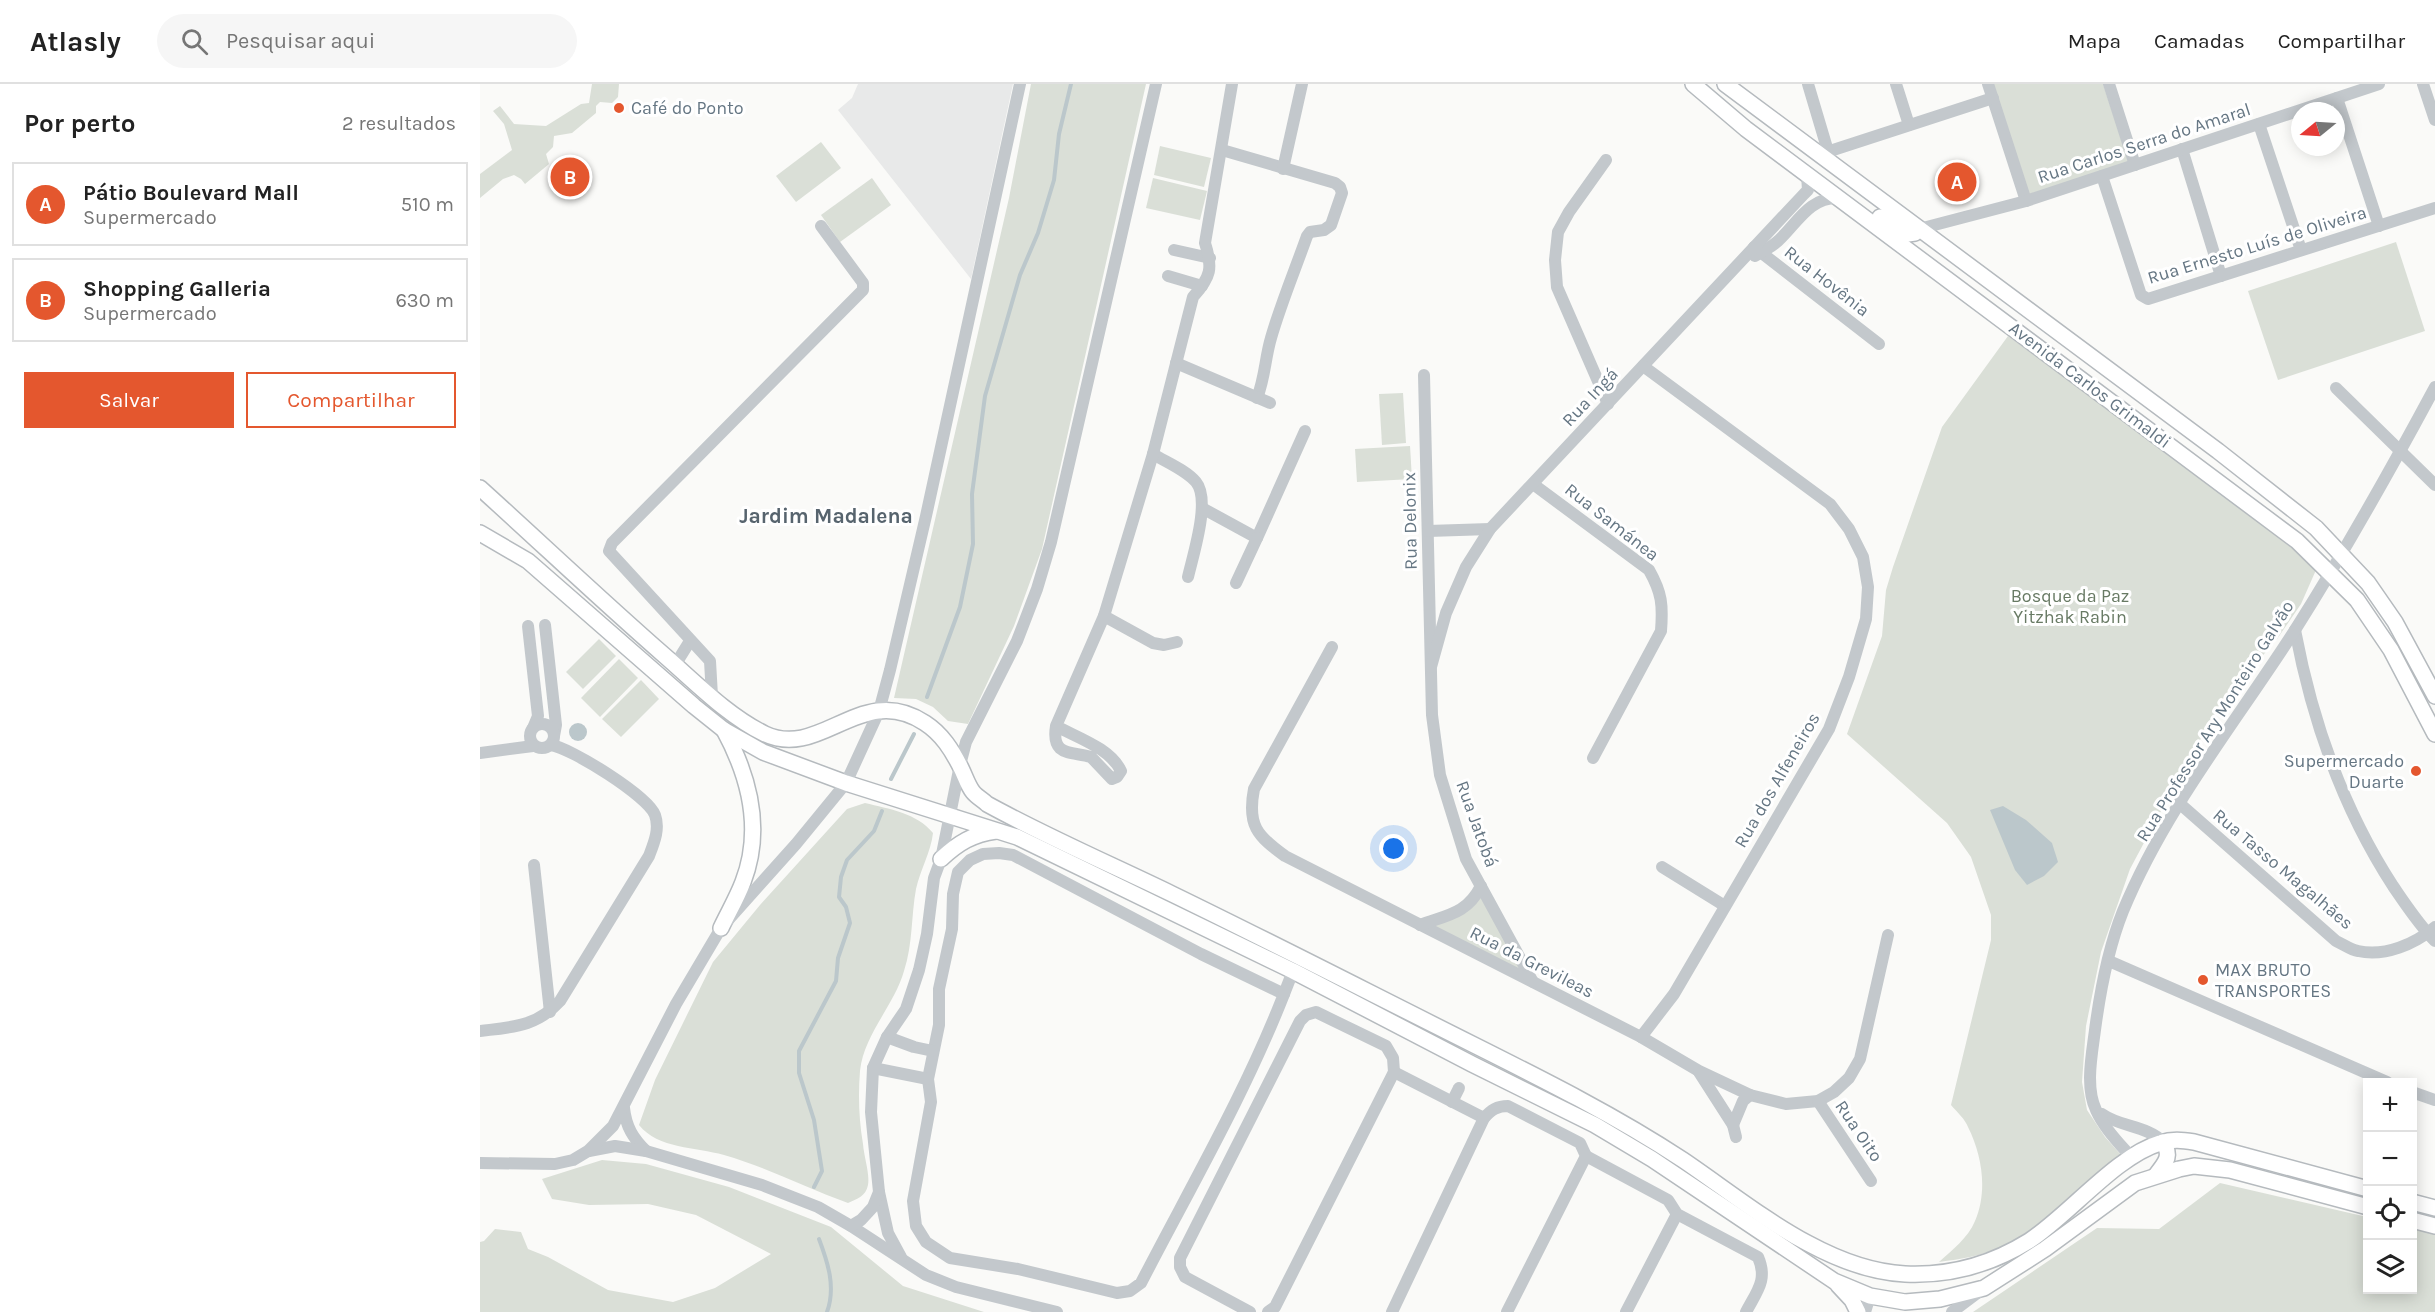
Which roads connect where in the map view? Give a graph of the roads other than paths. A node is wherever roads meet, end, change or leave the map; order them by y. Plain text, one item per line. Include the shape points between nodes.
1 (1020, 84) edge
2 (1156, 84) edge
3 (1232, 84) edge
4 (1302, 84) edge
5 (1693, 84) edge
6 (1725, 84) edge
7 (1808, 84) edge
8 (1896, 84) edge
9 (1988, 84) edge
10 (2109, 84) edge
11 (2377, 84) edge
12 (2423, 84) edge
13 (1993, 98) junction
14 (2337, 98) junction
15 (2435, 120) edge
16 (2259, 124) junction
17 (1909, 126) junction
18 (2182, 149) junction
19 (1222, 150) junction
20 (1830, 158) junction
21 (1606, 160) dead end
22 (2135, 165) junction
23 (1283, 169) junction
24 (1807, 175) junction
25 (2102, 176) junction
26 (1838, 198) junction
27 (2026, 201) junction
28 (2435, 208) edge
29 (1860, 213) junction
30 (821, 226) dead end
31 (2379, 226) junction
32 (1919, 229) junction
33 (1174, 250) dead end
34 (1757, 250) junction
35 (2301, 250) junction
36 (1210, 258) junction
37 (1168, 276) dead end
38 (2221, 276) junction
39 (1202, 286) junction
40 (1879, 344) dead end
41 (1176, 363) junction
42 (1642, 366) junction
43 (1424, 375) dead end
44 (2435, 387) edge
45 (2336, 388) dead end
46 (1257, 398) junction
47 (1270, 403) dead end
48 (1608, 404) junction
49 (1305, 431) dead end
50 (2401, 451) junction
51 (1153, 454) junction
52 (1533, 484) junction
53 (2435, 484) edge
54 (480, 488) edge
55 (1202, 508) junction
56 (1490, 529) junction
57 (1428, 531) junction
58 (480, 533) edge
59 (1257, 538) junction
60 (2342, 553) junction
61 (2330, 571) junction
62 (1188, 577) dead end
63 (1236, 583) dead end
64 (1104, 616) junction
65 (545, 625) dead end
66 (528, 626) dead end
67 (2295, 630) junction
68 (690, 641) junction
69 (1177, 642) dead end
70 (1332, 647) dead end
71 (675, 665) junction
72 (1431, 667) junction
73 (712, 696) junction
74 (2435, 696) edge
75 (879, 711) junction
76 (1056, 726) junction
77 (533, 728) junction
78 (724, 730) junction
79 (2435, 734) edge
80 (552, 741) junction
81 (533, 746) junction
82 (480, 753) edge
83 (1593, 758) dead end
84 (960, 765) junction
85 (846, 783) junction
86 (2179, 803) junction
87 (949, 814) junction
88 (1000, 831) junction
89 (941, 859) junction
90 (534, 865) dead end
91 (1662, 867) dead end
92 (1481, 886) junction
93 (1725, 906) junction
94 (1420, 925) junction
95 (721, 928) junction
96 (2432, 934) edge
97 (1888, 935) dead end
98 (2109, 961) junction
99 (1293, 971) junction
100 (1533, 981) junction
101 (1284, 994) junction
102 (550, 1012) junction
103 (480, 1031) edge
104 (887, 1037) junction
105 (1641, 1037) junction
106 (933, 1051) junction
107 (873, 1068) junction
108 (1699, 1071) junction
109 (1394, 1072) junction
110 (928, 1078) junction
111 (2376, 1078) edge
112 (1460, 1088) dead end
113 (2417, 1094) edge
114 (1750, 1095) junction
115 (2435, 1100) edge
116 (1818, 1101) junction
117 (1452, 1102) junction
118 (624, 1108) junction
119 (2096, 1110) junction
120 (1484, 1118) junction
121 (2163, 1142) junction
122 (588, 1151) junction
123 (646, 1151) junction
124 (1586, 1156) junction
125 (2131, 1157) junction
126 (480, 1163) edge
127 (2156, 1175) junction
128 (1871, 1181) dead end
129 (2363, 1188) edge
130 (879, 1192) junction
131 (2417, 1203) edge
132 (2363, 1206) edge
133 (2435, 1208) edge
134 (1677, 1214) junction
135 (2417, 1221) edge
136 (851, 1226) junction
137 (2435, 1226) edge
138 (903, 1261) junction
139 (1898, 1274) junction
140 (1834, 1281) junction
141 (1984, 1288) junction
142 (1870, 1296) junction
143 (1057, 1312) edge
144 (1250, 1312) edge
145 (1268, 1312) edge
146 (1392, 1312) edge
147 (1507, 1312) edge
148 (1626, 1312) edge
149 (1746, 1312) edge
150 (1858, 1312) edge
151 (1865, 1312) edge
152 (1952, 1312) edge

1 - 75 street via 926,516
2 - 84 street via 1051,542 1017,641 966,742
3 - 19 street
4 - 23 street
5 - 24 main road, Avenida Carlos Grimaldi
6 - 20 main road, Avenida Carlos Grimaldi
7 - 20 street
8 - 17 street
9 - 13 street
10 - 22 street
11 - 14 street, Rua Carlos Serra do Amaral
12 - 15 street
13 - 17 street
13 - 27 street
14 - 16 street, Rua Carlos Serra do Amaral
14 - 31 street
16 - 18 street, Rua Carlos Serra do Amaral
16 - 35 street
17 - 20 street
18 - 22 street, Rua Carlos Serra do Amaral
18 - 38 street
19 - 23 street
19 - 36 street via 1205,243
20 - 24 main road via 1811,166
20 - 32 main road, Avenida Carlos Grimaldi
21 - 48 street via 1558,232 1555,260 1557,287
22 - 25 street, Rua Carlos Serra do Amaral
23 - 46 street via 1335,183 1342,193 1331,225 1307,236 1276,320
24 - 26 main road, Avenida Carlos Grimaldi
24 - 34 street via 1808,189
25 - 27 street, Rua Carlos Serra do Amaral
25 - 38 street, Rua Ernesto Luís de Oliveira via 2144,298
26 - 29 main road, Avenida Carlos Grimaldi
26 - 34 street via 1813,204 1780,239
27 - 32 street, Rua Carlos Serra do Amaral
28 - 31 street, Rua Ernesto Luís de Oliveira
29 - 32 main road via 1876,215 1908,234
29 - 61 main road, Avenida Carlos Grimaldi via 2236,494
30 - 68 street via 863,283 863,290 612,543 609,551
31 - 35 street, Rua Ernesto Luís de Oliveira
32 - 60 main road, Avenida Carlos Grimaldi via 2218,451
33 - 36 street
34 - 40 street, Rua Hovênia
34 - 42 street, Rua Ingá via 1729,273
35 - 38 street, Rua Ernesto Luís de Oliveira
36 - 39 street via 1210,273
37 - 39 street
39 - 41 street via 1192,297
41 - 46 street
41 - 51 street
42 - 48 street, Rua Ingá
42 - 93 street, Rua dos Alfeneiros via 1830,504 1863,557 1868,587 1866,619 1829,729
43 - 57 street, Rua Delonix
44 - 50 street, Rua Professor Ary Monteiro Galvão
45 - 50 street
46 - 47 street
48 - 52 street, Rua Ingá
49 - 59 street
50 - 53 street
50 - 60 street, Rua Professor Ary Monteiro Galvão
51 - 55 street via 1195,480 1202,490
51 - 64 street
52 - 56 street, Rua Ingá
52 - 83 street, Rua Samánea via 1649,570 1660,589 1660,631
54 - 71 main road
55 - 59 street
55 - 62 street
56 - 57 street
56 - 72 street, Rua Ingá via 1466,567 1450,604
57 - 72 street, Rua Delonix
58 - 78 main road via 528,561
59 - 63 street
60 - 61 street, Rua Professor Ary Monteiro Galvão
60 - 74 main road, Avenida Carlos Grimaldi via 2395,622
61 - 67 street, Rua Professor Ary Monteiro Galvão
61 - 79 main road, Avenida Carlos Grimaldi via 2357,600 2391,650
64 - 69 street via 1153,643
64 - 76 street
65 - 80 street via 556,725
66 - 77 street via 538,716
67 - 86 street, Rua Professor Ary Monteiro Galvão
67 - 96 street via 2317,720 2352,813 2376,860
68 - 71 street
68 - 73 street via 710,661
70 - 94 street, Rua da Grevileas via 1254,789 1250,809 1255,828 1265,842 1285,856
71 - 73 main road
72 - 92 street, Rua Jatobá via 1440,775 1466,859
73 - 75 main road via 766,734 782,739 818,734 854,716
75 - 84 main road via 922,721 939,733
75 - 85 street
76 - 76 street via 1117,762 1121,771 1117,777 1112,779 1091,757 1064,752 1057,746
77 - 80 street via 545,724 552,730
77 - 81 street via 529,735
78 - 85 main road via 763,752
78 - 95 main road via 745,774 753,837 744,880
80 - 81 street via 543,748
80 - 102 street via 639,795 655,815 657,828 649,856 568,990
81 - 82 street
84 - 87 street
84 - 139 main road via 973,793 1011,818 1254,934 1563,1090 1625,1124 1813,1246 1847,1262
85 - 87 main road
85 - 95 street
86 - 96 street, Rua Tasso Magalhães via 2336,941 2358,951 2378,952
86 - 98 street, Rua Professor Ary Monteiro Galvão via 2122,913
87 - 88 main road
87 - 89 street
88 - 89 main road via 970,837
88 - 99 main road
89 - 104 street via 934,878 919,970 906,1009
90 - 102 street
91 - 93 street
92 - 94 street via 1474,901
92 - 100 street, Rua Jatobá
93 - 105 street, Rua dos Alfeneiros via 1674,994
94 - 100 street, Rua da Grevileas
95 - 118 street via 676,1004
97 - 116 street, Rua da Grevileas via 1860,1059 1849,1078
98 - 111 street
98 - 119 street, Rua Professor Ary Monteiro Galvão via 2093,1044 2090,1090
99 - 101 street
99 - 140 main road via 1595,1125
100 - 105 street, Rua da Grevileas
101 - 106 street via 1013,855 983,854 958,872
101 - 110 street via 1256,1059 1141,1283 1130,1291 1117,1293 1018,1269 967,1263 950,1258 926,1242 916,1226 913,1211 931,1102
102 - 103 street via 525,1025
104 - 106 street
104 - 107 street
105 - 108 street, Rua da Grevileas
106 - 110 street
107 - 110 street
107 - 130 street via 871,1112
108 - 114 street, Rua da Grevileas
108 - 114 street via 1734,1131 1738,1110
109 - 117 street
109 - 144 street via 1393,1058 1386,1046 1316,1012 1306,1014 1300,1021 1180,1258 1185,1277
109 - 145 street via 1275,1307
112 - 117 street
113 - 115 street
114 - 116 street, Rua da Grevileas via 1786,1104
116 - 128 street, Rua Oito
117 - 120 street
118 - 122 street via 613,1126
118 - 123 street via 632,1137
119 - 121 street via 2115,1123 2157,1135
119 - 125 street, Rua Professor Ary Monteiro Galvão
120 - 124 street via 1499,1106 1508,1106 1580,1143
120 - 146 street
121 - 125 main road
121 - 127 main road via 2168,1155
121 - 129 main road via 2194,1142
122 - 123 street via 615,1146
122 - 126 street via 555,1164
123 - 136 street via 762,1185
124 - 134 street via 1668,1200
124 - 147 street
125 - 139 main road via 2032,1239 2004,1255 1976,1266
127 - 132 main road via 2194,1166 2230,1170
127 - 141 main road via 2117,1194 2045,1249
130 - 136 street via 873,1207
130 - 138 street via 888,1233
131 - 133 main road
134 - 148 street
134 - 149 street via 1758,1257 1763,1279
135 - 137 main road
136 - 138 street
138 - 143 street via 956,1287
139 - 142 main road via 1878,1282
140 - 142 main road
140 - 150 main road
141 - 142 main road via 1940,1299 1905,1302
141 - 152 street
142 - 151 street

